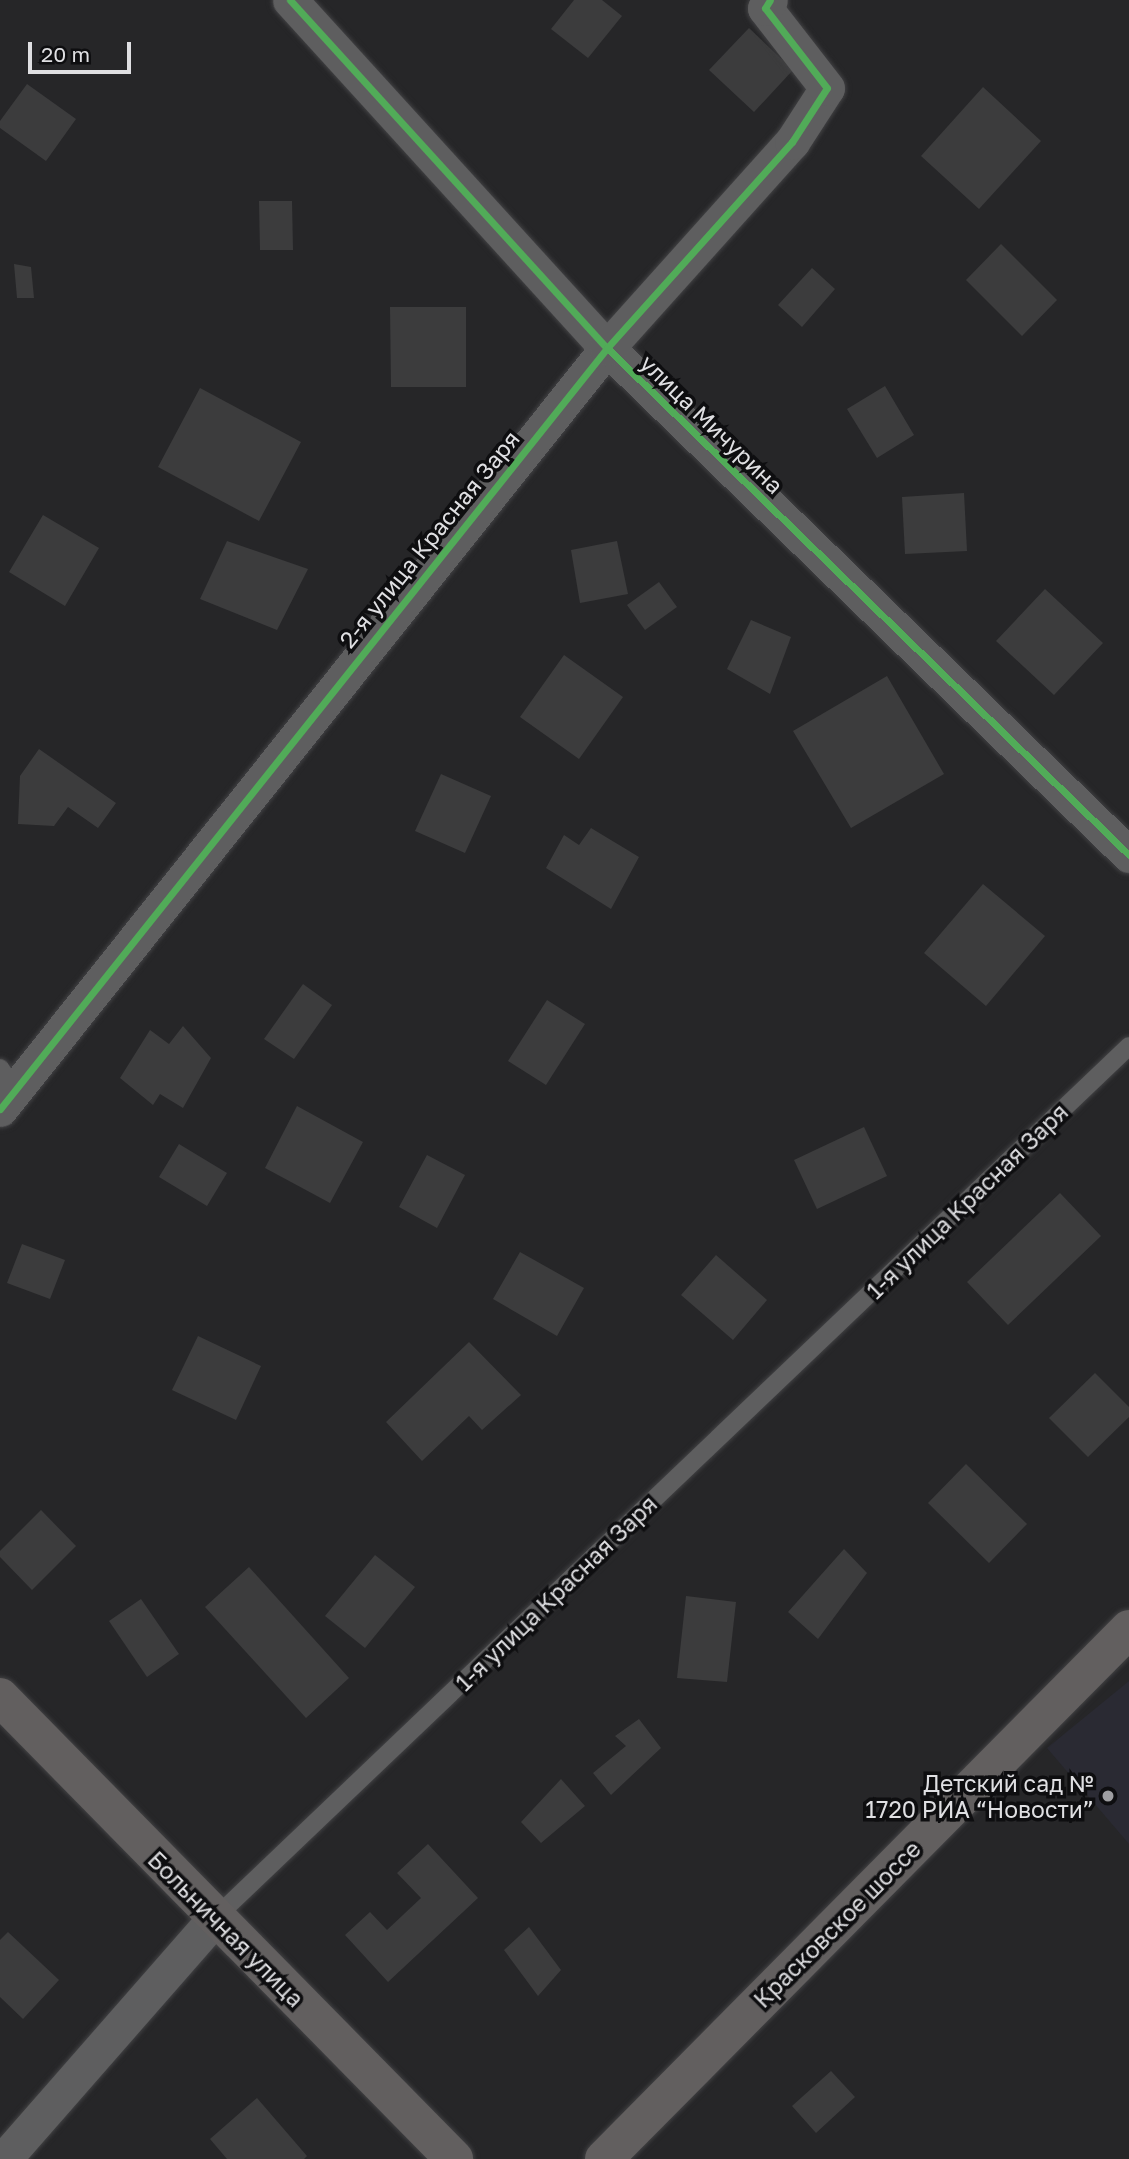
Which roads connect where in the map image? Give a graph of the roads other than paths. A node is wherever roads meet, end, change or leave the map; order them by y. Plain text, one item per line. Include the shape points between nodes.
1 (290, 0) edge
2 (770, 0) edge
3 (607, 348) junction
4 (1129, 855) edge
5 (1129, 1046) edge
6 (5, 1089) edge
7 (1129, 1629) edge
8 (0, 1697) edge
9 (215, 1918) junction
10 (5, 2159) edge
11 (454, 2159) edge
12 (604, 2159) edge

1 - 3 street, улица Мичурина
2 - 3 street, 2-я улица Красная Заря via 765,8 827,88 792,142
3 - 4 street, улица Мичурина
3 - 6 street, 2-я улица Красная Заря
5 - 9 lane, 1-я улица Красная Заря
7 - 12 main road, Красковское шоссе
8 - 9 main road, Больничная улица
9 - 10 street, 1-я улица Красная Заря
9 - 11 main road, Больничная улица

